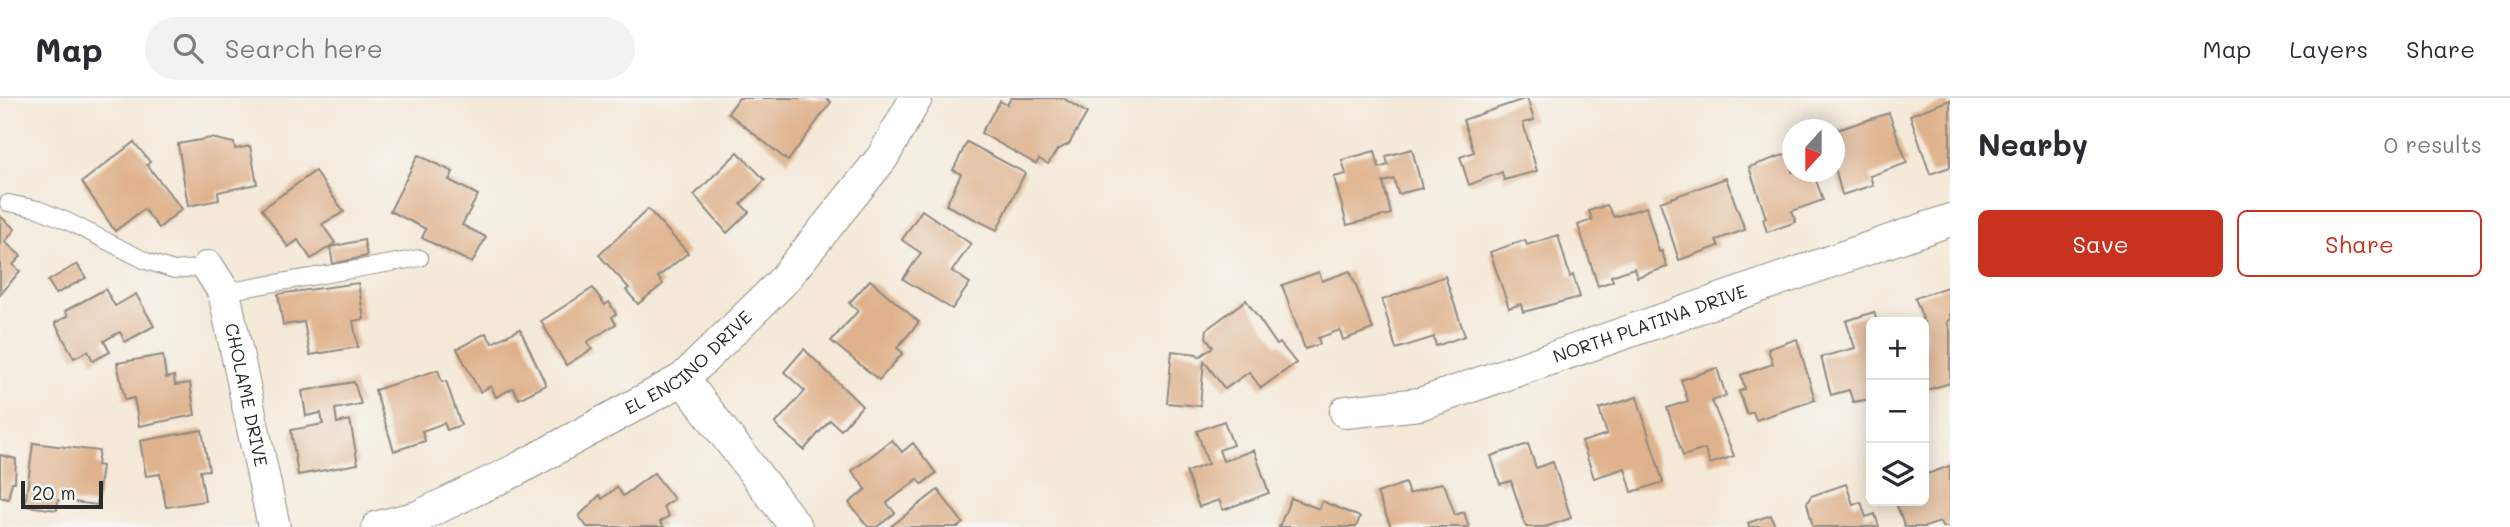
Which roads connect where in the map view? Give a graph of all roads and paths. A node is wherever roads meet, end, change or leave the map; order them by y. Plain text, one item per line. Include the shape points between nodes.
1 (916, 98) edge
2 (8, 203) dead end
3 (1950, 220) edge
4 (420, 258) dead end
5 (216, 280) junction
6 (683, 379) junction
7 (1346, 412) dead end
8 (274, 527) edge
9 (377, 527) edge
10 (796, 527) edge

1 - 6 street, EL ENCINO DRIVE via 882,158 781,282
2 - 5 lane via 38,209 156,264
3 - 7 street, NORTH PLATINA DRIVE via 1420,404
4 - 5 lane
5 - 8 street, CHOLAME DRIVE
6 - 9 street, EL ENCINO DRIVE via 504,476 418,517
6 - 10 street

